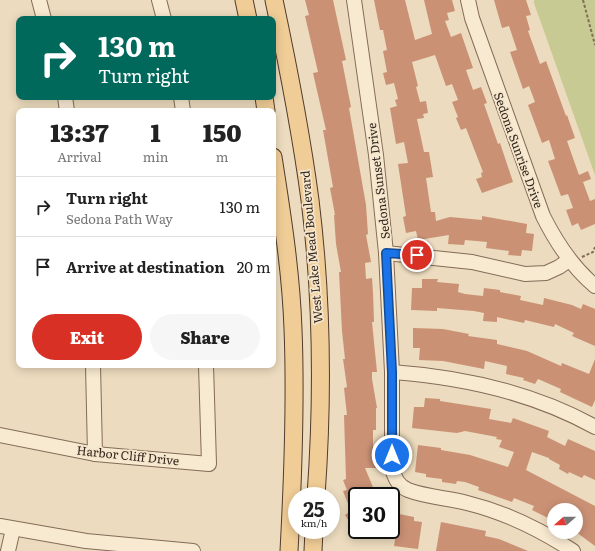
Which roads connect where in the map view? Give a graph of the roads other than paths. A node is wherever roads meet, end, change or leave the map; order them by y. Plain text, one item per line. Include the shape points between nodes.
1 (39, 0) edge
2 (159, 0) edge
3 (244, 0) edge
4 (274, 0) edge
5 (354, 0) edge
6 (468, 0) edge
7 (43, 16) edge
8 (163, 16) edge
9 (247, 16) edge
10 (276, 180) edge
11 (386, 253) junction
12 (571, 262) junction
13 (595, 286) edge
14 (93, 368) edge
15 (206, 368) edge
16 (392, 372) junction
17 (595, 427) edge
18 (0, 435) edge
19 (95, 454) junction
20 (317, 487) edge
21 (7, 528) edge
22 (314, 539) edge
23 (101, 547) edge
24 (118, 548) edge
25 (8, 551) edge
26 (193, 551) edge
27 (289, 551) edge
28 (313, 551) edge
29 (573, 551) edge

1 - 7 street
2 - 8 street
3 - 9 main road
4 - 20 main road, West Lake Mead Boulevard via 293,90 311,208 317,285 321,427
5 - 11 street, Sedona Sunset Drive via 376,155
6 - 12 street, Sedona Sunrise Drive via 472,18 542,216
10 - 27 main road, West Lake Mead Boulevard via 293,328 294,426
11 - 12 street via 472,262 525,274 546,273
11 - 16 street, Sedona Sunset Drive
12 - 13 street, Sedona Sunrise Drive
14 - 19 street
15 - 19 street, Harbor Cliff Drive via 209,464
16 - 17 street via 479,384 554,408
16 - 29 street, Sedona Sunset Drive via 392,469 397,482 407,490 494,511 543,533
18 - 19 street, Harbor Cliff Drive
21 - 23 street
21 - 25 street
22 - 28 main road
23 - 24 street
24 - 26 street

